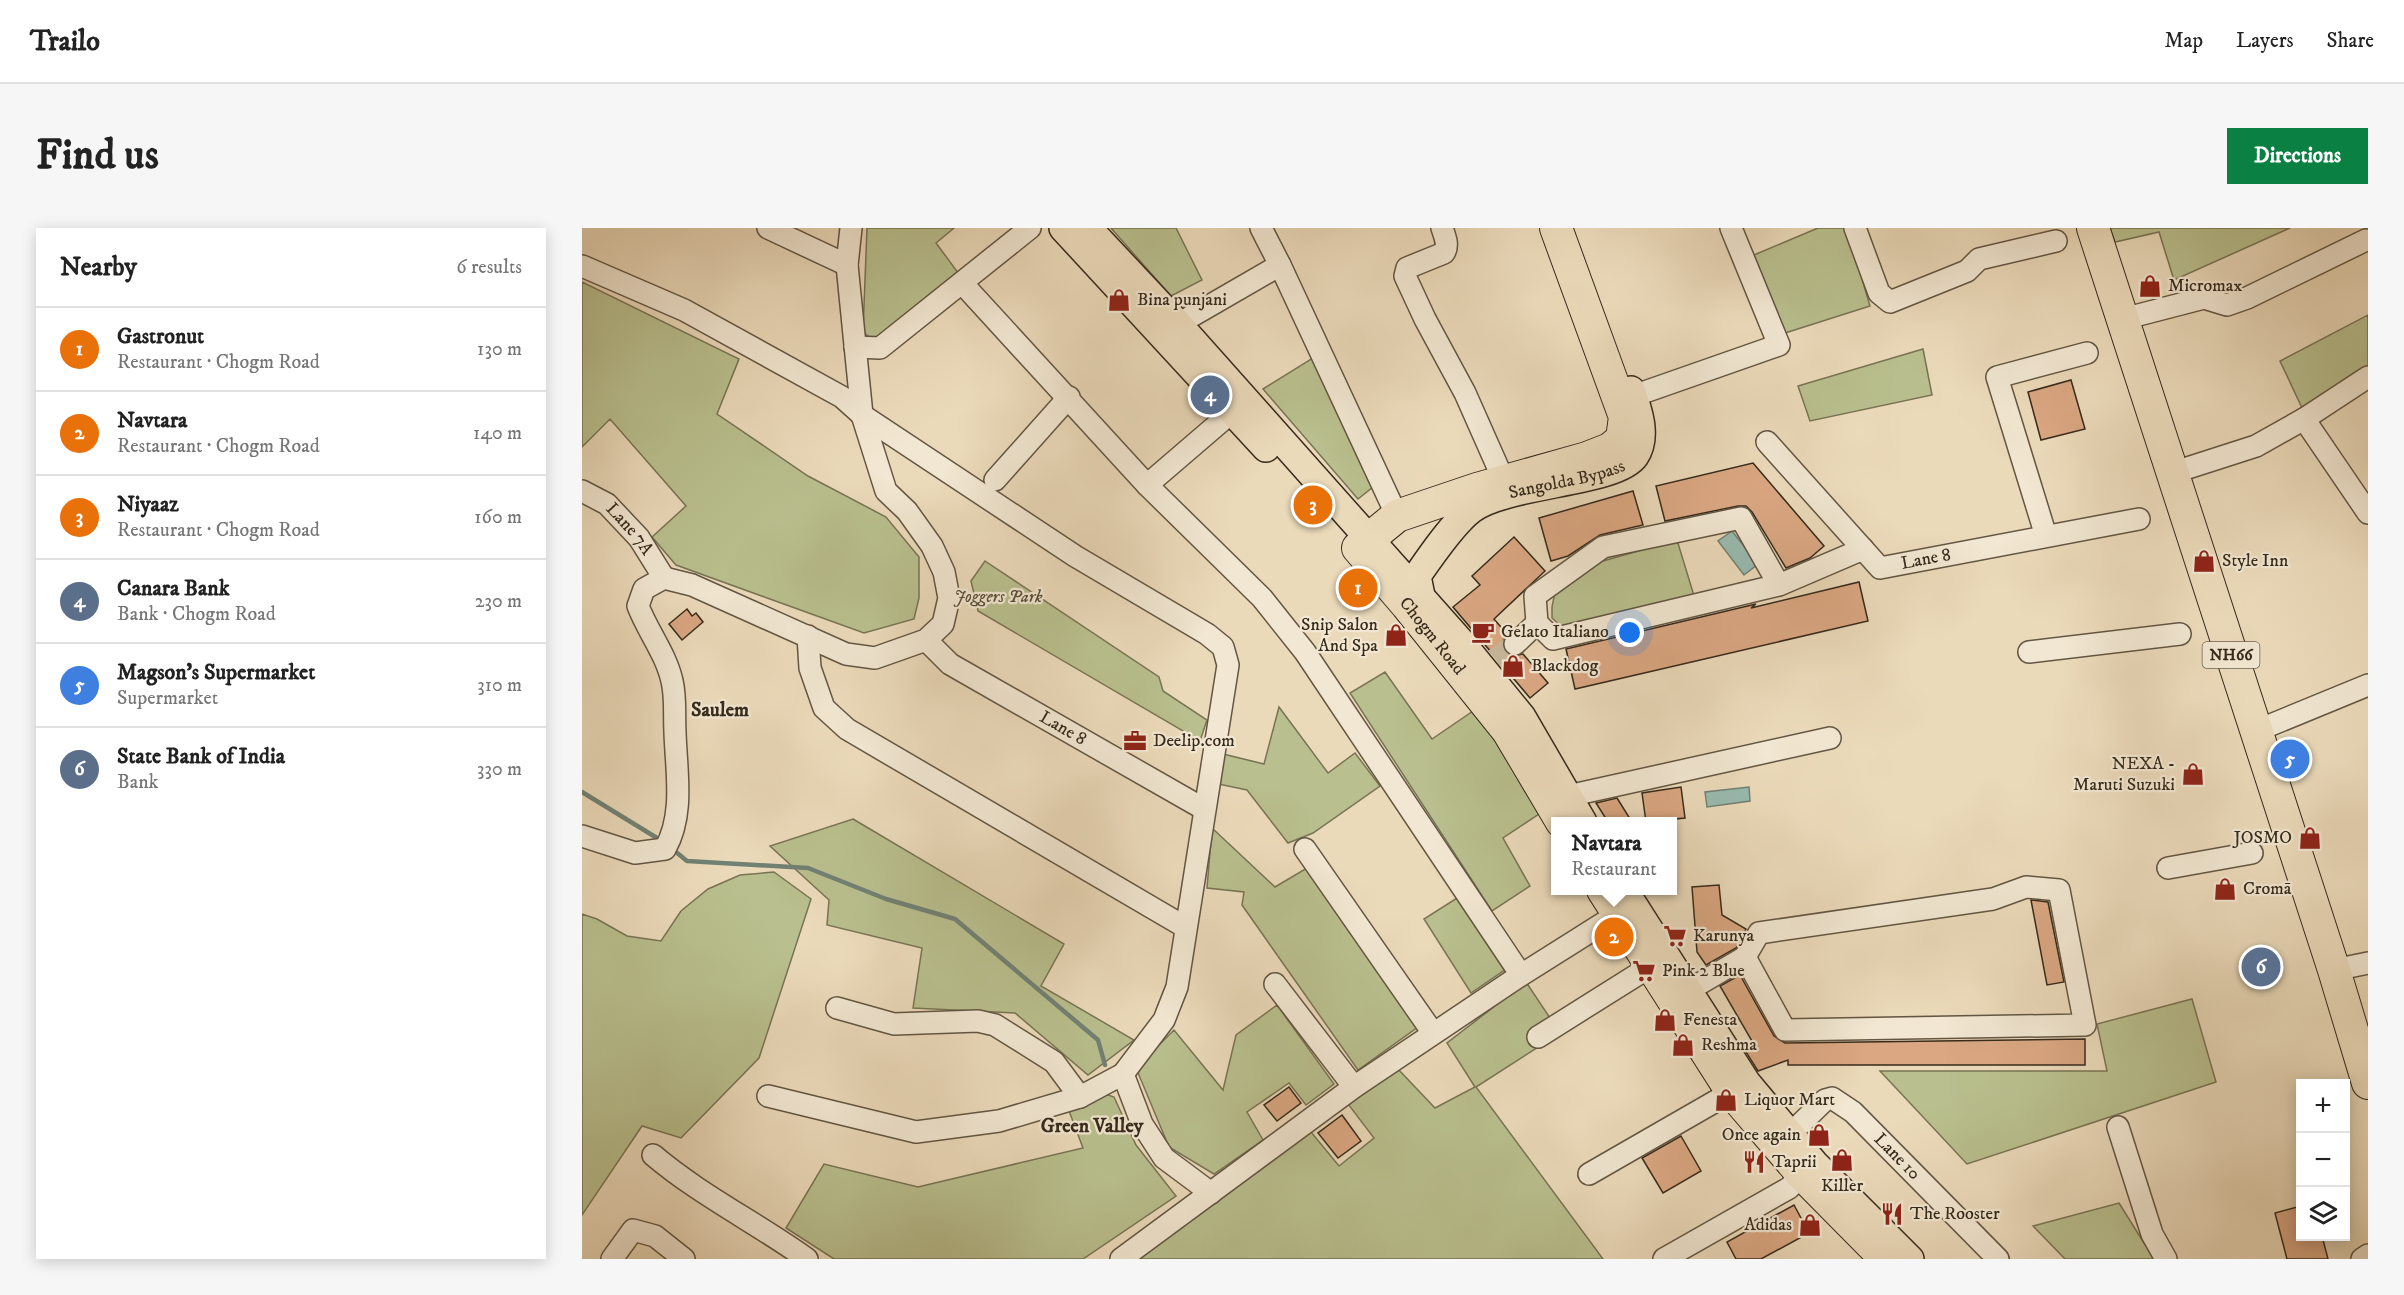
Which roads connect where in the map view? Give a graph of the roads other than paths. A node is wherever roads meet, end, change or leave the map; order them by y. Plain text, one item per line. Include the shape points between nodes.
1 (768, 228) edge
2 (851, 228) edge
3 (1030, 228) edge
4 (1063, 228) edge
5 (1088, 228) edge
6 (1261, 228) edge
7 (1442, 228) edge
8 (1556, 228) edge
9 (1571, 228) edge
10 (1731, 228) edge
11 (1855, 228) edge
12 (2093, 228) edge
13 (2364, 237) edge
14 (2056, 241) dead end
15 (847, 265) junction
16 (1280, 265) junction
17 (582, 266) edge
18 (962, 283) junction
19 (2122, 319) junction
20 (1178, 324) junction
21 (855, 347) junction
22 (2088, 353) dead end
23 (2368, 377) edge
24 (1069, 397) junction
25 (1626, 399) junction
26 (1232, 412) junction
27 (862, 415) junction
28 (2304, 419) junction
29 (1767, 442) dead end
30 (2172, 473) junction
31 (995, 480) dead end
32 (1504, 481) junction
33 (1147, 485) junction
34 (582, 491) edge
35 (2368, 513) edge
36 (1397, 516) junction
37 (2139, 519) dead end
38 (2046, 536) junction
39 (1364, 543) junction
40 (1863, 549) junction
41 (664, 578) junction
42 (1779, 585) junction
43 (1421, 596) junction
44 (1537, 623) junction
45 (2180, 634) dead end
46 (808, 636) junction
47 (926, 640) junction
48 (1515, 644) tunnel mouth
49 (2029, 652) dead end
50 (2368, 685) edge
51 (2256, 731) junction
52 (1830, 738) dead end
53 (1204, 809) junction
54 (1565, 809) edge
55 (582, 836) edge
56 (1305, 849) dead end
57 (2252, 853) dead end
58 (2168, 868) dead end
59 (1619, 900) edge
60 (1185, 927) junction
61 (1745, 957) junction
62 (2368, 963) edge
63 (1651, 966) junction
64 (2334, 970) junction
65 (1521, 975) junction
66 (1275, 984) dead end
67 (1689, 990) junction
68 (837, 1008) dead end
69 (1433, 1033) junction
70 (1538, 1037) dead end
71 (1123, 1074) junction
72 (2368, 1083) edge
73 (1354, 1087) junction
74 (1740, 1087) junction
75 (768, 1096) dead end
76 (1080, 1097) junction
77 (2118, 1127) dead end
78 (1790, 1134) junction
79 (653, 1155) dead end
80 (1808, 1169) junction
81 (1589, 1174) dead end
82 (1211, 1193) junction
83 (2368, 1255) edge
84 (612, 1259) edge
85 (684, 1259) edge
86 (807, 1259) edge
87 (1121, 1259) edge
88 (1664, 1259) edge
89 (1886, 1259) edge
90 (1910, 1259) edge
91 (1998, 1259) edge
92 (2166, 1259) edge
93 (2362, 1259) edge

1 - 15 street
2 - 15 street
3 - 18 street
4 - 26 main road, Chogm Road
5 - 20 main road, Chogm Road
6 - 16 street
7 - 32 street via 1447,242 1444,253 1407,268 1405,276 1465,393
8 - 25 highway, Sangolda Bypass
9 - 25 main road, Sangolda Bypass
10 - 25 street via 1779,345
11 - 14 street via 1879,293 1890,302 1967,271 1980,259
12 - 19 highway, NH66
13 - 19 street via 2227,305 2204,298
15 - 21 street
16 - 20 street
16 - 36 street
17 - 27 street via 684,310 842,397
18 - 21 street via 880,348
18 - 24 street
19 - 30 highway, NH66
20 - 39 main road, Chogm Road
21 - 27 street
22 - 38 street via 1997,377
23 - 28 street
24 - 31 street
24 - 33 street
25 - 32 highway, Sangolda Bypass via 1622,439 1610,449
25 - 43 main road, Sangolda Bypass via 1641,435 1635,455 1620,469 1506,494 1472,509 1434,550 1417,576
26 - 33 street
26 - 39 main road, Chogm Road
27 - 47 street via 886,491 907,511 932,546 944,572 949,598 943,624
27 - 53 street via 1075,556 1208,634 1223,647 1228,665
28 - 30 street via 2256,446
28 - 35 street
29 - 40 street, Lane 8
30 - 51 highway, NH66
32 - 36 highway, Sangolda Bypass
33 - 65 street via 1262,598 1305,652
34 - 41 street, Lane 7A via 607,504 639,538
36 - 39 highway, Sangolda Bypass
37 - 38 street, Lane 8
38 - 40 street, Lane 8 via 1880,568
39 - 43 main road, Chogm Road
39 - 54 highway, Chogm Road via 1407,605
40 - 42 street
41 - 46 street via 692,585
41 - 55 street via 644,589 638,606 663,653 673,682 678,798 671,838 665,849 635,853
42 - 44 street via 1553,639
42 - 44 street via 1741,518 1603,547 1535,596
43 - 54 main road, Chogm Road via 1490,664 1522,717
44 - 48 street
45 - 49 street
46 - 47 street via 846,654 875,658
46 - 60 street via 810,668 824,708 847,729
47 - 53 street, Lane 8 via 950,664
50 - 51 street
51 - 64 highway, NH66
52 - 54 street
53 - 60 street
56 - 69 street
57 - 58 street
59 - 63 highway
59 - 65 street
59 - 67 main road
60 - 71 street via 1177,987 1164,1020
61 - 61 street via 1759,933 1993,899 2026,887 2059,890 2085,1025 1785,1030
61 - 67 street
62 - 64 street
63 - 70 street
63 - 74 highway
64 - 72 highway, NH66
65 - 69 street
66 - 73 street
67 - 74 main road
68 - 76 street via 894,1024 978,1021 995,1025 1054,1062
69 - 73 street
71 - 76 street
71 - 82 street via 1142,1124 1164,1158
73 - 82 street
74 - 78 main road
74 - 80 highway
74 - 81 street
75 - 76 street via 916,1132 999,1122
77 - 92 street via 2152,1234
78 - 80 main road
78 - 91 street, Lane 10 via 1825,1100 1840,1102
79 - 86 street via 676,1175
80 - 88 street via 1789,1188
80 - 89 highway
80 - 90 main road
82 - 87 street
83 - 93 street
84 - 85 street via 633,1230 655,1236

